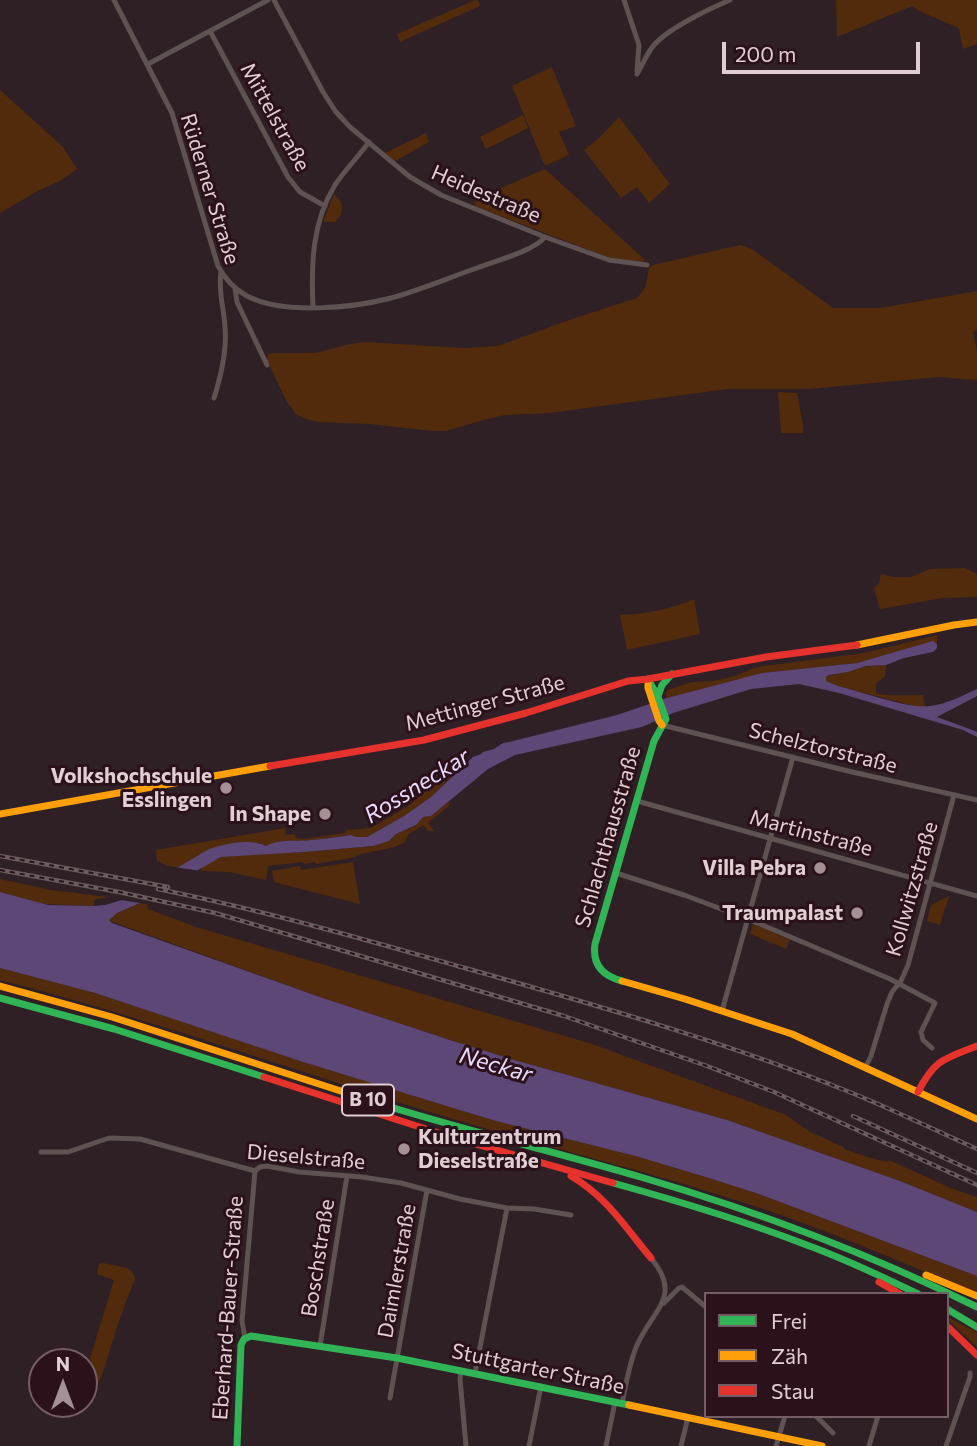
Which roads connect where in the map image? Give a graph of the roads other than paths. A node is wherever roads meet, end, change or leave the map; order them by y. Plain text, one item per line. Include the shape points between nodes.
1 (114, 0) edge
2 (268, 0) edge
3 (274, 0) edge
4 (624, 0) edge
5 (730, 0) edge
6 (210, 30) junction
7 (639, 43) junction
8 (654, 46) junction
9 (148, 64) junction
10 (369, 142) junction
11 (325, 206) junction
12 (545, 237) junction
13 (647, 265) dead end
14 (221, 272) junction
15 (235, 288) junction
16 (313, 307) junction
17 (267, 365) dead end
18 (214, 398) dead end
19 (977, 622) edge
20 (673, 674) junction
21 (649, 679) junction
22 (655, 698) junction
23 (662, 721) junction
24 (793, 757) junction
25 (954, 795) junction
26 (977, 800) edge
27 (637, 801) junction
28 (0, 814) edge
29 (770, 839) junction
30 (615, 873) junction
31 (932, 883) junction
32 (977, 896) edge
33 (748, 919) junction
34 (899, 984) junction
35 (0, 986) edge
36 (0, 998) edge
37 (722, 1011) junction
38 (977, 1046) edge
39 (932, 1048) dead end
40 (865, 1068) junction
41 (918, 1091) junction
42 (977, 1119) edge
43 (41, 1152) dead end
44 (549, 1165) junction
45 (255, 1171) junction
46 (347, 1176) junction
47 (427, 1190) junction
48 (508, 1208) junction
49 (571, 1215) dead end
50 (842, 1246) junction
51 (815, 1249) junction
52 (651, 1258) joint
53 (896, 1292) edge
54 (914, 1292) edge
55 (945, 1292) edge
56 (949, 1294) edge
57 (977, 1296) edge
58 (662, 1305) junction
59 (704, 1305) edge
60 (977, 1307) edge
61 (949, 1311) edge
62 (977, 1327) edge
63 (949, 1328) edge
64 (245, 1338) junction
65 (320, 1346) junction
66 (977, 1355) edge
67 (397, 1359) junction
68 (461, 1370) junction
69 (475, 1373) junction
70 (970, 1373) dead end
71 (541, 1386) junction
72 (390, 1398) dead end
73 (619, 1403) junction
74 (688, 1418) junction
75 (818, 1418) edge
76 (877, 1418) edge
77 (784, 1419) edge
78 (833, 1433) dead end
79 (779, 1437) junction
80 (237, 1446) edge
81 (466, 1446) edge
82 (529, 1446) edge
83 (606, 1446) edge
84 (681, 1446) edge
85 (776, 1446) edge
86 (822, 1446) edge
87 (869, 1446) edge
88 (946, 1446) edge

1 - 9 street, Rüderner Straße
2 - 6 street
3 - 10 street, Heidestraße via 329,103
4 - 7 street
5 - 8 street via 670,32
6 - 9 street
6 - 11 street, Mittelstraße via 285,173 300,192
7 - 8 street
7 - 8 street via 637,74
9 - 14 street, Rüderner Straße via 174,120
10 - 11 street
10 - 12 street, Heidestraße via 435,193
11 - 16 street via 314,245
12 - 13 street, Heidestraße via 609,260
12 - 16 street via 532,247 418,290 352,305
14 - 15 street
14 - 18 street, Rüderner Straße via 225,343
15 - 16 street via 264,302
15 - 17 street via 236,300
19 - 20 main road, Mettinger Straße
20 - 21 main road, Mettinger Straße
20 - 22 main road
21 - 22 main road
21 - 28 main road, Mettinger Straße via 628,681 424,740
22 - 23 main road
23 - 24 street, Schelztorstraße
23 - 27 main road, Schlachthausstraße
24 - 25 street, Schelztorstraße
24 - 29 street
25 - 26 street, Schelztorstraße
25 - 31 street, Kollwitzstraße
27 - 29 street, Martinstraße
27 - 30 main road, Schlachthausstraße
29 - 31 street, Martinstraße
29 - 33 street
30 - 33 street
30 - 37 main road, Schlachthausstraße via 595,943 595,961 602,972
31 - 32 street, Martinstraße
31 - 34 street, Kollwitzstraße
33 - 34 street
33 - 37 street
34 - 39 street via 935,1003 921,1032
34 - 40 street, Kollwitzstraße via 887,1004
35 - 50 main road, B 10 via 145,1027 414,1114 710,1199
36 - 44 main road, B 10
37 - 40 main road via 792,1034
38 - 41 main road via 933,1067
40 - 41 main road
41 - 42 main road
43 - 45 street, Dieselstraße via 68,1152 109,1138 141,1139
44 - 51 main road, B 10 via 696,1207
44 - 52 main road via 602,1196
45 - 46 street, Dieselstraße via 267,1166
45 - 64 street, Eberhard-Bauer-Straße via 242,1321
46 - 47 street, Dieselstraße
46 - 65 street, Boschstraße
47 - 48 street, Dieselstraße
47 - 67 street, Daimlerstraße
48 - 49 street, Dieselstraße
48 - 69 street
50 - 55 main road, B 10
50 - 57 main road
51 - 53 main road
51 - 54 main road, B 10
52 - 58 street via 664,1281
56 - 60 main road, B 10
58 - 59 street via 682,1287
58 - 73 street via 636,1348
61 - 62 main road
63 - 66 main road
64 - 65 main road, Stuttgarter Straße
64 - 80 main road, Eberhard-Bauer-Straße
65 - 67 main road, Stuttgarter Straße
67 - 68 main road, Stuttgarter Straße
67 - 72 street, Daimlerstraße
68 - 69 main road, Stuttgarter Straße
68 - 81 street
69 - 71 main road, Stuttgarter Straße
70 - 88 street
71 - 73 main road, Stuttgarter Straße
71 - 82 street
73 - 74 main road, Stuttgarter Straße
73 - 83 street
74 - 79 main road, Stuttgarter Straße
74 - 84 street
75 - 78 street
76 - 87 street
77 - 79 street
79 - 85 street
79 - 86 main road, Stuttgarter Straße

